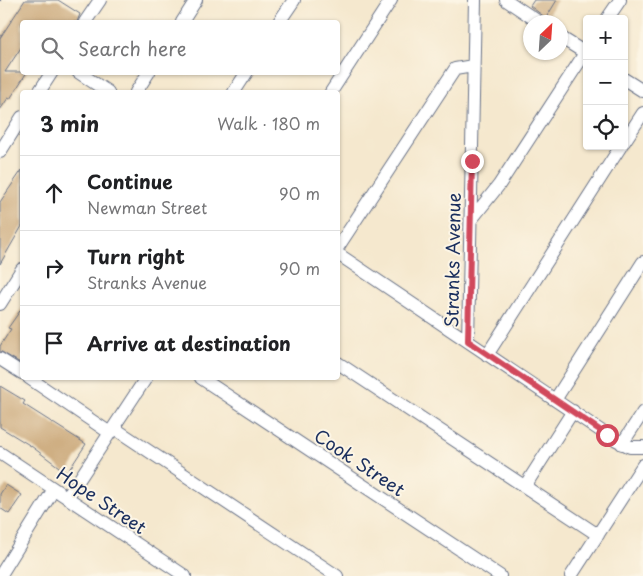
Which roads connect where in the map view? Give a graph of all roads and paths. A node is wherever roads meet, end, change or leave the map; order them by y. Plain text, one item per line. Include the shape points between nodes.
1 (100, 0) edge
2 (196, 0) edge
3 (294, 0) edge
4 (391, 0) edge
5 (475, 0) edge
6 (506, 0) edge
7 (620, 0) edge
8 (528, 15) edge
9 (610, 15) edge
10 (86, 20) edge
11 (183, 20) edge
12 (280, 20) edge
13 (568, 42) edge
14 (583, 50) edge
15 (583, 57) edge
16 (473, 66) junction
17 (50, 75) edge
18 (82, 75) edge
19 (147, 75) edge
20 (245, 75) edge
21 (628, 82) edge
22 (40, 90) edge
23 (105, 90) edge
24 (137, 90) edge
25 (235, 90) edge
26 (332, 90) edge
27 (643, 92) edge
28 (643, 113) edge
29 (20, 120) edge
30 (628, 136) edge
31 (619, 150) edge
32 (0, 152) edge
33 (471, 220) junction
34 (340, 244) edge
35 (340, 255) edge
36 (643, 262) edge
37 (20, 273) edge
38 (0, 304) edge
39 (468, 341) junction
40 (487, 355) junction
41 (0, 359) edge
42 (340, 364) edge
43 (20, 373) edge
44 (145, 380) edge
45 (204, 380) edge
46 (46, 382) edge
47 (555, 400) junction
48 (573, 411) junction
49 (643, 412) edge
50 (112, 430) junction
51 (622, 444) junction
52 (643, 447) edge
53 (0, 453) edge
54 (643, 465) edge
55 (525, 486) junction
56 (54, 489) junction
57 (67, 498) junction
58 (598, 535) junction
59 (0, 576) edge
60 (185, 576) edge
61 (336, 576) edge
62 (500, 576) edge
63 (571, 576) edge

1 - 10 street
2 - 11 street
3 - 12 street
4 - 26 street
5 - 16 street, Stranks Avenue
6 - 8 street
7 - 9 street
13 - 14 street
15 - 33 street via 499,185
16 - 33 street, Stranks Avenue
16 - 34 street via 455,69
17 - 22 street
18 - 23 street
19 - 24 street
20 - 25 street
21 - 27 street
28 - 30 street
29 - 32 street
31 - 40 street
33 - 39 street, Stranks Avenue
35 - 39 street
36 - 47 street
37 - 38 street
39 - 40 street
40 - 47 street
41 - 43 street
42 - 55 street
44 - 50 street
45 - 62 street, Cook Street
46 - 50 street
47 - 48 street
48 - 51 street
48 - 55 street
49 - 51 street
50 - 57 street
50 - 61 street
51 - 52 street
53 - 56 street, Hope Street
54 - 58 street
55 - 58 street
56 - 57 street, Hope Street
56 - 59 street
57 - 60 street, Hope Street
58 - 63 street

